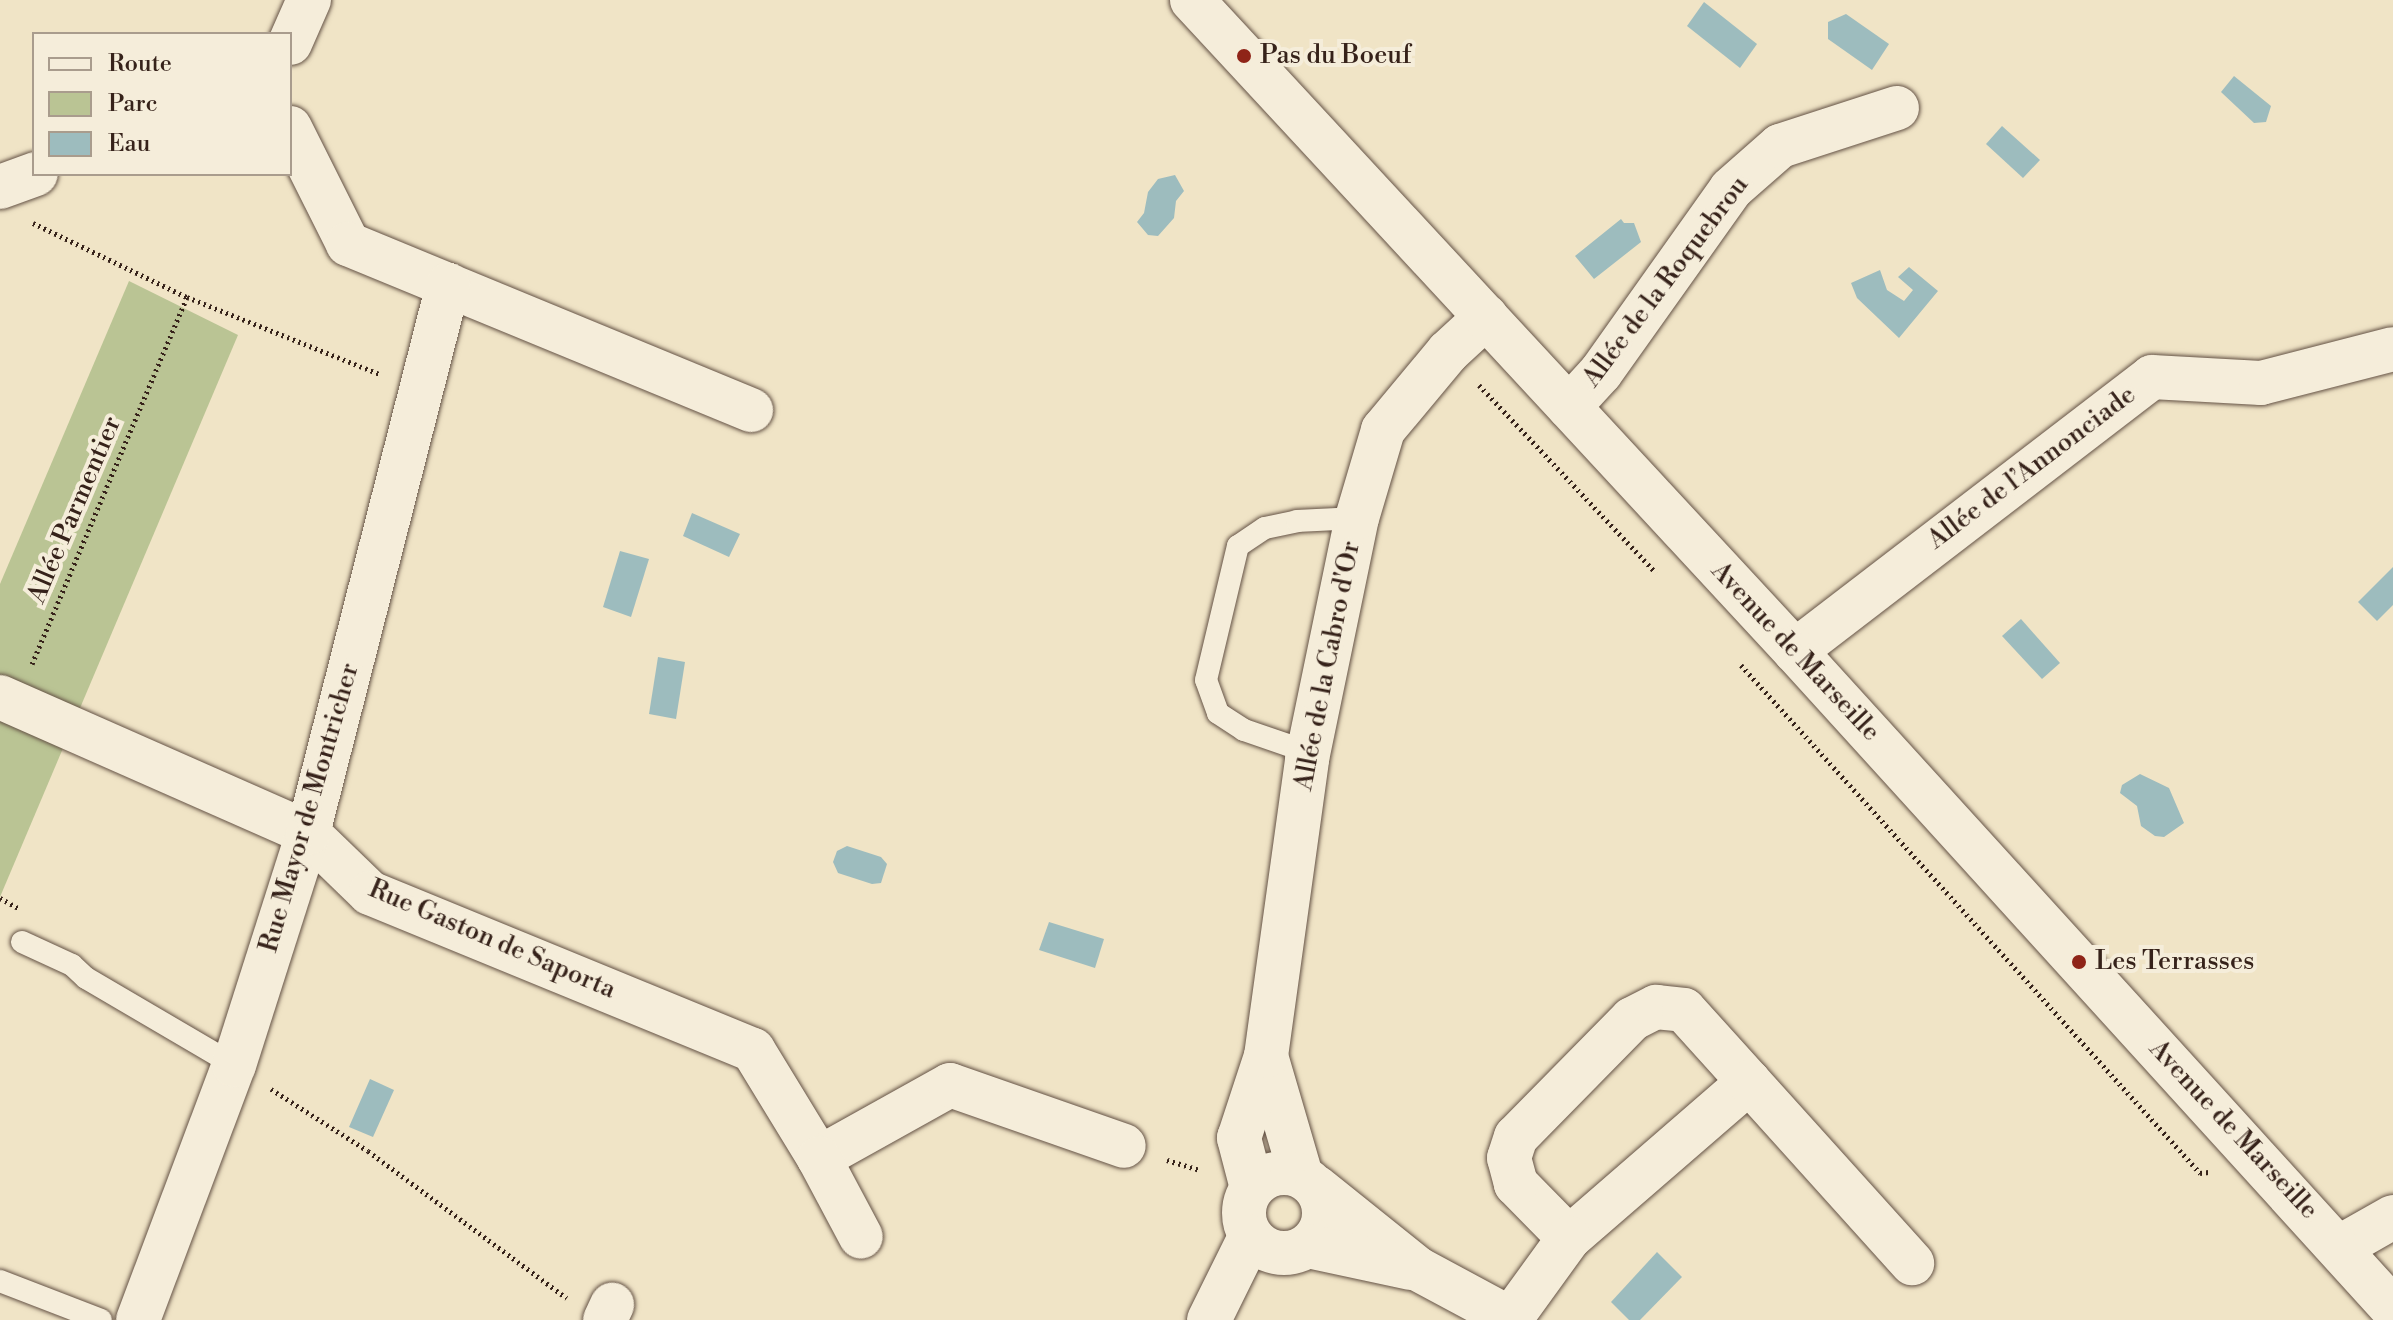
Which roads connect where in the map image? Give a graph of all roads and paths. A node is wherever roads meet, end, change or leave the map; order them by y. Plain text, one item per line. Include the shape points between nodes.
1 (309, 0) edge
2 (1192, 0) edge
3 (292, 38) edge
4 (1897, 108) dead end
5 (292, 132) edge
6 (32, 175) edge
7 (0, 187) edge
8 (29, 221) dead end
9 (448, 285) junction
10 (187, 297) junction
11 (1486, 317) junction
12 (2393, 349) edge
13 (1468, 373) dead end
14 (419, 389) junction
15 (1569, 407) junction
16 (751, 410) dead end
17 (1357, 518) junction
18 (1660, 577) dead end
19 (1795, 651) junction
20 (1735, 658) dead end
21 (8, 700) edge
22 (1308, 752) junction
23 (308, 833) junction
24 (22, 942) dead end
25 (1266, 1056) junction
26 (234, 1065) junction
27 (1749, 1082) junction
28 (1124, 1146) joint
29 (819, 1158) junction
30 (2200, 1173) dead end
31 (1309, 1182) junction
32 (1249, 1209) junction
33 (2393, 1217) edge
34 (861, 1237) dead end
35 (1569, 1238) junction
36 (1308, 1246) junction
37 (2340, 1247) junction
38 (1912, 1263) dead end
39 (1418, 1269) junction
40 (0, 1281) edge
41 (596, 1309) edge
42 (2393, 1309) edge
43 (1512, 1319) edge
44 (101, 1320) edge
45 (138, 1320) edge
46 (1209, 1320) edge

1 - 3 street
2 - 11 street, Avenue de Marseille
4 - 15 street, Allée de la Roquebrou via 1780,146 1731,189 1601,372
5 - 9 street via 348,244
6 - 7 street
8 - 10 path
9 - 14 street, Rue Mayor de Montricher
9 - 16 street
10 - 14 path
10 - 21 path, Allée Parmentier
11 - 15 street, Avenue de Marseille
11 - 17 street, Allée de la Cabro d'Or via 1448,352 1383,430
12 - 19 street, Allée de l’Annonciade via 2261,383 2152,377
13 - 18 path
14 - 23 street, Rue Mayor de Montricher
15 - 19 street, Avenue de Marseille
17 - 22 street, Allée de la Cabro d'Or
17 - 22 lane via 1265,528 1238,546 1206,680 1218,713 1244,730
19 - 37 street, Avenue de Marseille
20 - 30 path
21 - 23 street, Rue Gaston de Saporta
22 - 25 street, Allée de la Cabro d'Or
23 - 26 street, Rue Mayor de Montricher
23 - 29 street, Rue Gaston de Saporta via 370,893 753,1050
24 - 26 lane via 72,965
25 - 31 street, Allée de la Cabro d'Or
25 - 32 street, Allée de la Cabro d'Or via 1239,1138
26 - 41 path
26 - 45 street, Rue Mayor de Montricher
27 - 35 street
27 - 35 street via 1684,1010 1656,1007 1632,1019 1516,1137 1509,1158 1516,1184
27 - 38 street
28 - 29 street via 950,1085
28 - 32 path via 1218,1176
29 - 34 street, Rue Gaston de Saporta
31 - 32 street via 1284,1172 1266,1177
31 - 36 street via 1326,1209 1322,1230
31 - 39 street
32 - 36 street via 1266,1250 1288,1254
32 - 46 street
33 - 37 street
35 - 43 street
36 - 39 street
37 - 42 street, Avenue de Marseille
39 - 43 street
40 - 44 lane

